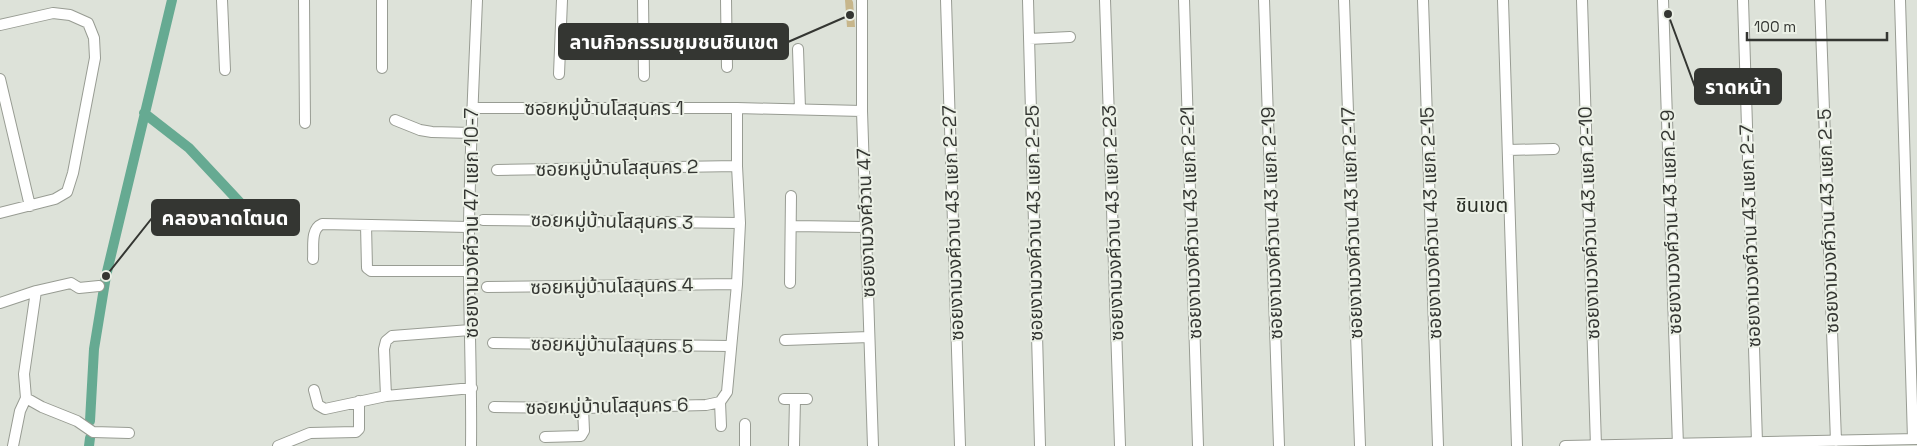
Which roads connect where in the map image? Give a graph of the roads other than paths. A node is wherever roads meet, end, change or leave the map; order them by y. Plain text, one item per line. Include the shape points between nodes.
1 (222, 0) edge
2 (304, 0) edge
3 (382, 0) edge
4 (478, 0) edge
5 (562, 0) edge
6 (643, 0) edge
7 (726, 0) edge
8 (862, 0) edge
9 (946, 0) edge
10 (1028, 0) edge
11 (1105, 0) edge
12 (1184, 0) edge
13 (1264, 0) edge
14 (1344, 0) edge
15 (1423, 0) edge
16 (1503, 0) edge
17 (1582, 0) edge
18 (1663, 0) edge
19 (1743, 0) edge
20 (1820, 0) edge
21 (1900, 0) edge
22 (0, 26) edge
23 (1070, 37) dead end
24 (1029, 39) junction
25 (798, 49) dead end
26 (382, 68) dead end
27 (727, 68) dead end
28 (225, 70) dead end
29 (559, 74) dead end
30 (644, 76) dead end
31 (0, 79) edge
32 (472, 108) junction
33 (737, 108) junction
34 (800, 109) junction
35 (862, 111) junction
36 (4, 118) edge
37 (395, 120) dead end
38 (305, 123) dead end
39 (472, 133) junction
40 (1554, 149) dead end
41 (1508, 150) junction
42 (737, 166) junction
43 (497, 170) dead end
44 (791, 196) dead end
45 (30, 206) junction
46 (0, 213) edge
47 (483, 220) dead end
48 (740, 223) junction
49 (366, 225) junction
50 (791, 226) junction
51 (469, 227) junction
52 (866, 227) junction
53 (313, 260) dead end
54 (469, 270) junction
55 (790, 283) dead end
56 (737, 284) junction
57 (99, 286) dead end
58 (487, 287) dead end
59 (36, 291) junction
60 (0, 303) edge
61 (470, 330) junction
62 (869, 337) junction
63 (785, 340) dead end
64 (493, 343) dead end
65 (730, 346) junction
66 (472, 388) junction
67 (314, 390) dead end
68 (386, 396) junction
69 (26, 398) junction
70 (784, 399) dead end
71 (795, 399) junction
72 (806, 399) dead end
73 (359, 401) junction
74 (720, 402) junction
75 (494, 407) dead end
76 (583, 408) junction
77 (745, 424) dead end
78 (720, 426) dead end
79 (129, 433) dead end
80 (545, 437) dead end
81 (1915, 439) edge
82 (1836, 441) junction
83 (1756, 442) junction
84 (1678, 445) edge
85 (13, 446) edge
86 (278, 446) edge
87 (471, 446) edge
88 (745, 446) edge
89 (794, 446) edge
90 (873, 446) edge
91 (960, 446) edge
92 (1040, 446) edge
93 (1120, 446) edge
94 (1198, 446) edge
95 (1279, 446) edge
96 (1360, 446) edge
97 (1438, 446) edge
98 (1518, 446) edge
99 (1566, 446) edge
100 (1596, 446) edge

1 - 28 street
2 - 38 street
3 - 26 street
4 - 32 street, ซอยงามวงศ์วาน 47 แยก 10-7
5 - 29 street
6 - 30 street
7 - 27 street
8 - 35 street, ซอยงามวงศ์วาน 47
9 - 91 street, ซอยงามวงศ์วาน 43 แยก 2-27
10 - 24 street, ซอยงามวงค์วาน 43 แยก 2-25
11 - 93 street, ซอยงามวงศ์วาน 43 แยก 2-23
12 - 94 street, ซอยงามวงศ์วาน 43 แยก 2-21
13 - 95 street, ซอยงามวงศ์วาน 43 แยก 2-19
14 - 96 street, ซอยงามวงศ์วาน 43 แยก 2-17
15 - 97 street, ซอยงามวงค์วาน 43 แยก 2-15
16 - 41 street
17 - 100 street, ซอยงามวงค์วาน 43 แยก 2-10
18 - 84 street, ซอยงามวงศ์วาน 43 แยก 2-9
19 - 83 street, ซอยงามวงศ์วาน 43 แยก 2-7
20 - 82 street, ซอยงามวงศ์วาน 43 แยก 2-5
21 - 81 street
22 - 45 street via 53,13 70,15 88,23 94,38 95,58 68,192
23 - 24 street
24 - 92 street, ซอยงามวงค์วาน 43 แยก 2-25
25 - 34 street
31 - 36 street
32 - 33 street, ซอยหมู่บ้านโสสุนคร 1
32 - 39 street, ซอยงามวงศ์วาน 47 แยก 10-7
33 - 34 street, ซอยหมู่บ้านโสสุนคร 1
33 - 42 street
34 - 35 street, ซอยหมู่บ้านโสสุนคร 1
35 - 52 street, ซอยงามวงศ์วาน 47
36 - 45 street
37 - 39 street via 420,130
39 - 51 street, ซอยงามวงศ์วาน 47 แยก 10-7
40 - 41 street
41 - 98 street
42 - 43 street, ซอยหมู่บ้านโสสุนคร 2
42 - 48 street
44 - 50 street
45 - 46 street
47 - 48 street, ซอยหมู่บ้านโสสุนคร 3
48 - 56 street
49 - 51 street
49 - 53 street via 317,226
49 - 54 street via 367,268 372,271
50 - 52 street
50 - 55 street
51 - 54 street, ซอยงามวงศ์วาน 47 แยก 10-7
52 - 62 street, ซอยงามวงศ์วาน 47
54 - 61 street, ซอยงามวงศ์วาน 47 แยก 10-7
56 - 58 street, ซอยหมู่บ้านโสสุนคร 4
56 - 65 street
57 - 59 street via 79,288 71,283
59 - 60 street
59 - 69 street via 24,374
61 - 66 street, ซอยงามวงศ์วาน 47 แยก 10-7
61 - 68 street via 392,336 384,349
62 - 63 street
62 - 90 street, ซอยงามวงศ์วาน 47
64 - 65 street, ซอยหมู่บ้านโสสุนคร 5
65 - 74 street via 726,392
66 - 68 street
66 - 87 street, ซอยงามวงศ์วาน 47 แยก 10-7
67 - 73 street via 318,405 325,409
68 - 73 street
69 - 79 street via 77,421 93,432
69 - 85 street
70 - 71 street
71 - 72 street
71 - 89 street
73 - 86 street via 359,429 356,432 310,433
74 - 76 street, ซอยหมู่บ้านโสสุนคร 6
74 - 78 street
75 - 76 street, ซอยหมู่บ้านโสสุนคร 6
76 - 80 street via 584,431 581,436
77 - 88 street
81 - 82 street
82 - 83 street
83 - 84 street
84 - 100 street
99 - 100 street

